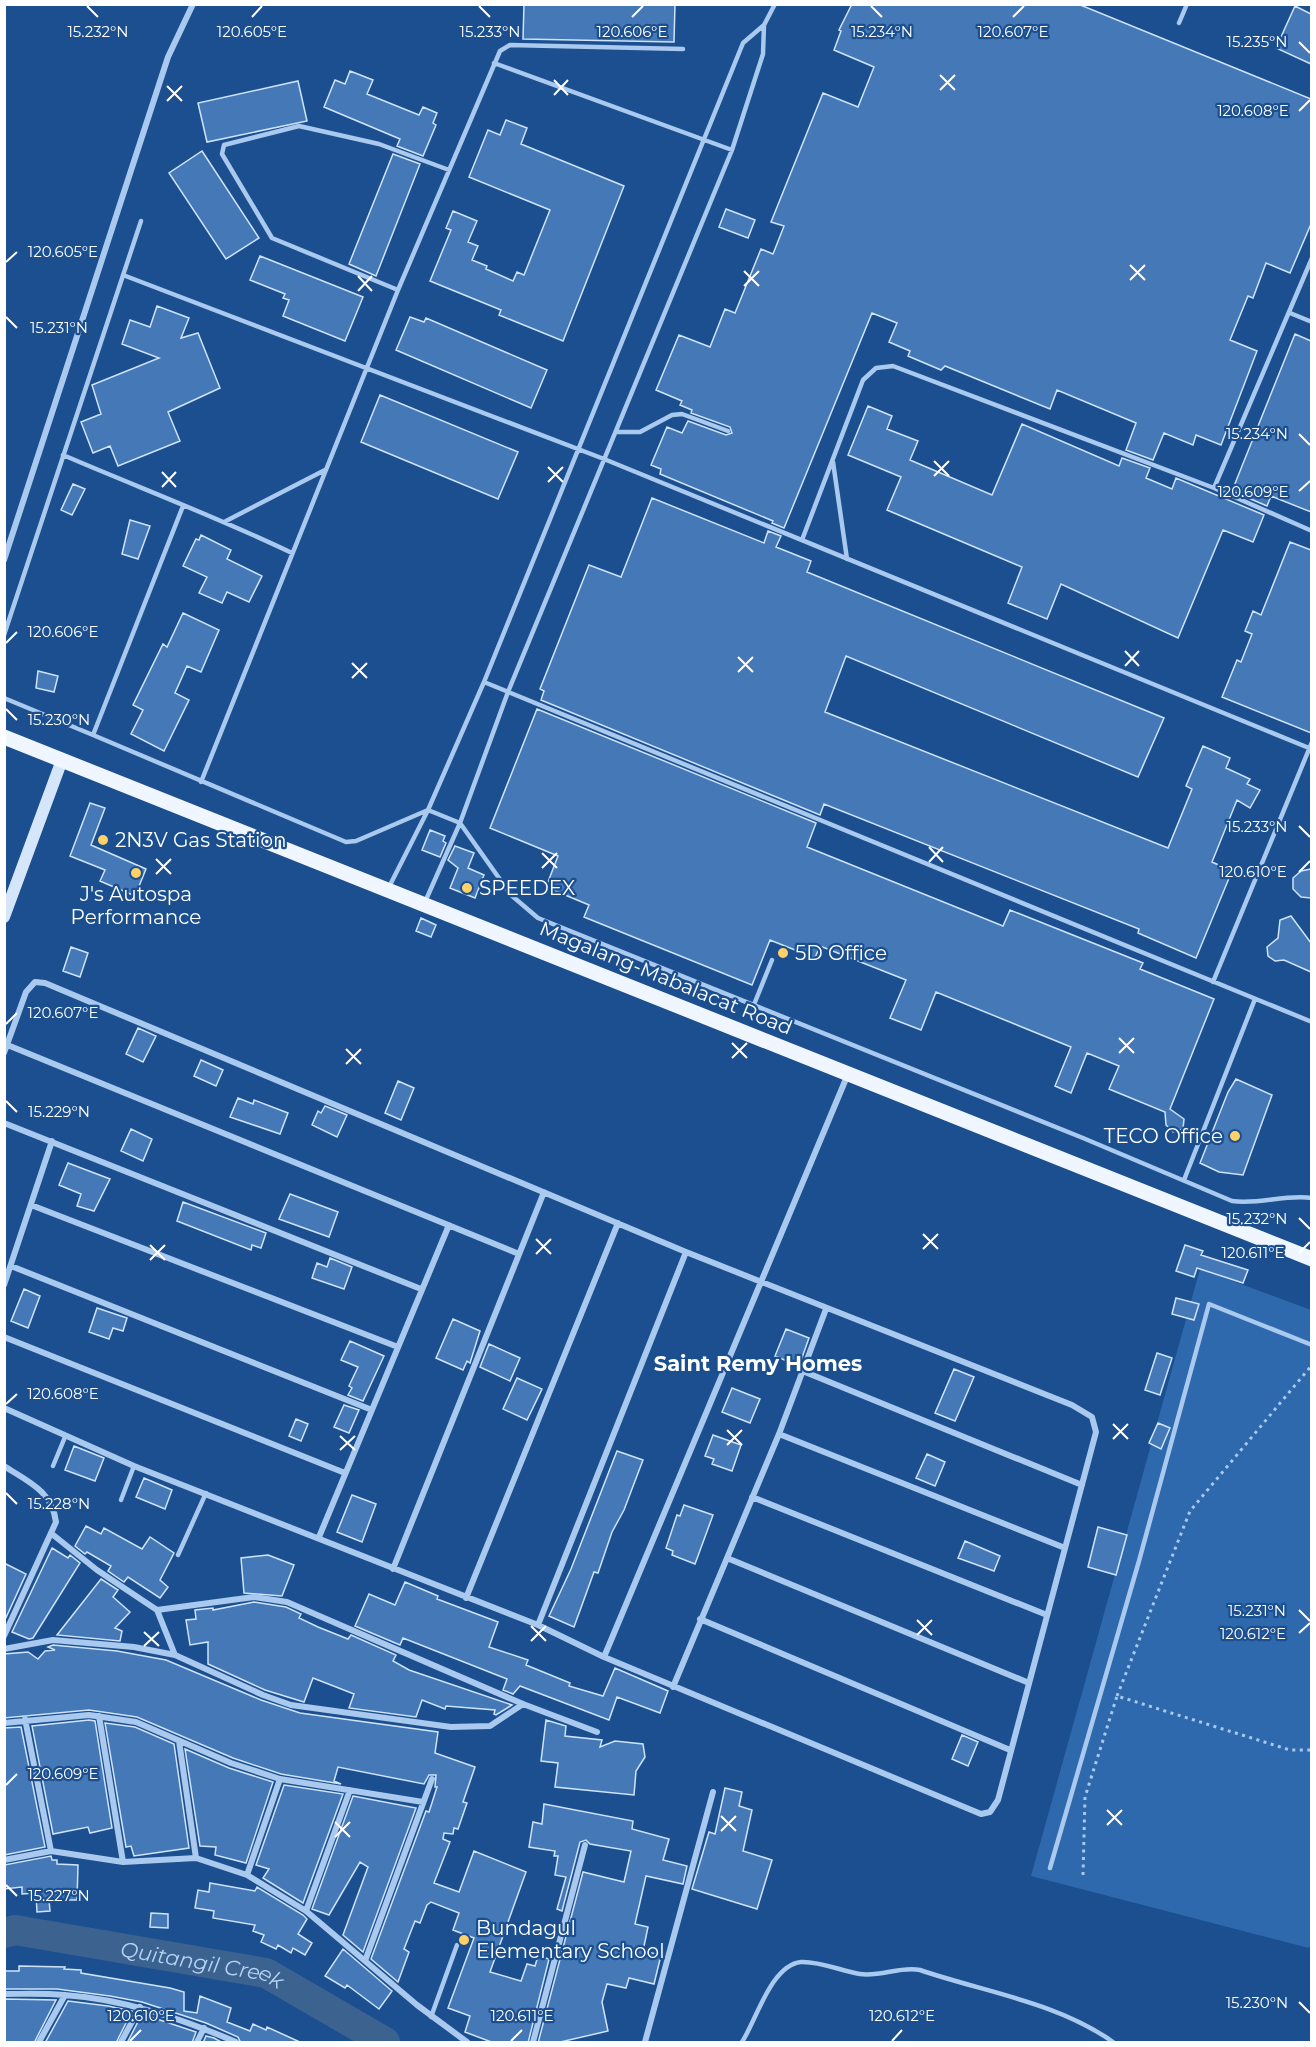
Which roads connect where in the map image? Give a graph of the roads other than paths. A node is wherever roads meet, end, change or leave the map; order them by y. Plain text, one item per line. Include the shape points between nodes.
1 (193, 4) edge
2 (775, 4) edge
3 (1187, 4) edge
4 (1179, 23) dead end
5 (764, 25) junction
6 (683, 49) dead end
7 (494, 63) junction
8 (704, 140) junction
9 (732, 150) junction
10 (449, 170) junction
11 (141, 221) dead end
12 (1311, 258) edge
13 (123, 275) junction
14 (398, 290) junction
15 (1290, 313) junction
16 (1311, 322) edge
17 (368, 370) junction
18 (728, 431) dead end
19 (616, 432) junction
20 (578, 450) junction
21 (63, 455) junction
22 (604, 459) junction
23 (833, 459) junction
24 (325, 469) junction
25 (1214, 488) junction
26 (183, 506) junction
27 (226, 521) junction
28 (1311, 531) edge
29 (802, 540) junction
30 (292, 553) junction
31 (847, 559) junction
32 (4, 560) edge
33 (4, 635) edge
34 (484, 682) junction
35 (508, 692) junction
36 (4, 698) edge
37 (93, 735) junction
38 (4, 737) edge
39 (1311, 742) edge
40 (1309, 748) junction
41 (62, 760) junction
42 (201, 782) junction
43 (428, 810) junction
44 (460, 824) junction
45 (388, 890) junction
46 (424, 904) junction
47 (4, 916) edge
48 (772, 960) dead end
49 (1213, 982) junction
50 (1255, 999) junction
51 (753, 1007) junction
52 (1311, 1022) edge
53 (6, 1044) edge
54 (4, 1053) edge
55 (848, 1074) junction
56 (4, 1123) edge
57 (52, 1141) junction
58 (1184, 1180) junction
59 (544, 1192) junction
60 (1311, 1198) edge
61 (31, 1205) junction
62 (618, 1223) junction
63 (449, 1225) junction
64 (686, 1252) junction
65 (519, 1254) junction
66 (1311, 1259) edge
67 (11, 1266) junction
68 (762, 1282) junction
69 (4, 1285) edge
70 (421, 1288) junction
71 (826, 1309) junction
72 (4, 1336) edge
73 (1311, 1345) edge
74 (398, 1347) junction
75 (804, 1372) junction
76 (4, 1408) edge
77 (372, 1410) junction
78 (779, 1434) junction
79 (65, 1437) junction
80 (4, 1466) edge
81 (53, 1466) dead end
82 (134, 1466) junction
83 (345, 1473) junction
84 (1082, 1485) junction
85 (206, 1493) junction
86 (752, 1497) junction
87 (121, 1500) dead end
88 (52, 1534) junction
89 (319, 1537) junction
90 (1065, 1548) junction
91 (178, 1555) dead end
92 (727, 1558) junction
93 (393, 1569) junction
94 (466, 1598) junction
95 (156, 1610) junction
96 (1047, 1615) junction
97 (700, 1619) junction
98 (538, 1625) junction
99 (4, 1636) edge
100 (4, 1649) edge
101 (175, 1655) junction
102 (604, 1657) junction
103 (1029, 1683) junction
104 (673, 1686) junction
105 (523, 1704) junction
106 (99, 1716) junction
107 (25, 1719) junction
108 (4, 1723) edge
109 (597, 1732) dead end
110 (178, 1741) junction
111 (1010, 1750) junction
112 (280, 1779) junction
113 (432, 1779) dead end
114 (350, 1790) junction
115 (713, 1792) dead end
116 (423, 1802) junction
117 (585, 1845) dead end
118 (51, 1851) junction
119 (196, 1858) junction
120 (4, 1860) edge
121 (123, 1862) junction
122 (1050, 1868) dead end
123 (247, 1875) junction
124 (306, 1911) junction
125 (457, 1945) dead end
126 (364, 1961) junction
127 (4, 1994) edge
128 (65, 1995) junction
129 (140, 2007) junction
130 (431, 2017) junction
131 (204, 2028) junction
132 (39, 2043) edge
133 (121, 2043) edge
134 (197, 2043) edge
135 (236, 2043) edge
136 (467, 2043) edge
137 (533, 2043) edge
138 (645, 2043) edge
139 (742, 2043) edge
140 (1113, 2043) edge

1 - 32 street via 168,57
2 - 5 lane
3 - 4 lane
5 - 8 lane via 743,42
5 - 9 lane via 763,54
6 - 7 lane via 510,45 500,51
7 - 8 lane
7 - 10 lane
8 - 9 lane
8 - 20 lane
9 - 19 lane
10 - 14 lane
10 - 14 lane via 379,144 299,126 228,143 222,149 272,238
11 - 13 lane
12 - 15 lane
13 - 17 lane
13 - 21 lane
14 - 17 lane
15 - 16 lane
15 - 25 lane
17 - 20 lane
17 - 24 lane
18 - 19 lane via 682,414 672,415 640,432
19 - 22 lane
20 - 22 lane
20 - 34 lane
21 - 26 lane
21 - 33 lane
22 - 29 lane
22 - 35 lane
23 - 25 lane via 863,380 876,368 892,366
23 - 29 lane
23 - 31 lane
24 - 27 lane
24 - 30 lane
25 - 28 lane
26 - 27 lane
26 - 37 lane
27 - 30 lane
29 - 31 lane
30 - 42 lane
31 - 40 lane
34 - 35 lane
34 - 43 lane
35 - 44 lane
35 - 49 lane
36 - 37 lane
37 - 42 lane
38 - 41 main road, Magalang-Mabalacat Road
39 - 40 lane
40 - 49 lane
41 - 45 main road, Magalang-Mabalacat Road
41 - 47 main road
42 - 43 lane via 346,842
43 - 44 lane
43 - 45 lane
44 - 46 lane
44 - 51 lane via 511,895 538,918
45 - 46 main road, Magalang-Mabalacat Road
46 - 55 main road, Magalang-Mabalacat Road
48 - 51 lane
49 - 50 lane
50 - 52 lane
50 - 58 lane
51 - 58 lane
53 - 54 street
53 - 59 street via 26,992 35,982 45,982
53 - 63 street
55 - 66 main road, Magalang-Mabalacat Road
55 - 68 street
56 - 57 street
57 - 61 street
57 - 70 street
58 - 60 lane via 1248,1204 1296,1196
59 - 62 street
59 - 65 street
61 - 67 street
61 - 74 street
62 - 64 street
62 - 94 street
63 - 65 street
63 - 70 street
64 - 68 street
64 - 98 street
65 - 93 street
67 - 69 street
67 - 77 street
68 - 71 street
68 - 102 street
70 - 74 street
71 - 75 street
71 - 84 street via 1087,1413 1096,1432
72 - 83 street
73 - 122 lane via 1209,1304
74 - 77 street
75 - 78 street
75 - 84 street
76 - 79 street
77 - 83 street
78 - 86 street
78 - 90 street
79 - 81 lane
79 - 82 street
80 - 88 street via 51,1501 56,1522
82 - 85 street
82 - 87 lane
83 - 89 street
84 - 90 street
85 - 89 street
85 - 91 lane
86 - 92 street
86 - 96 street
88 - 95 street
88 - 99 street
89 - 93 street
90 - 96 street
92 - 97 street
92 - 103 street
93 - 94 street
94 - 98 street
95 - 101 street
95 - 105 street via 254,1597 287,1602
96 - 103 street
97 - 104 street
97 - 111 street
98 - 102 street
100 - 101 street via 60,1640
101 - 105 street via 263,1695 325,1711 480,1728 500,1722
102 - 104 street
103 - 111 street
104 - 111 street via 981,1814 990,1812 998,1800
105 - 109 street
106 - 107 street
106 - 110 street via 136,1722
106 - 121 street
107 - 108 street
107 - 118 street
110 - 112 street
110 - 119 street
112 - 114 street
112 - 123 street
113 - 116 street
114 - 116 street
114 - 124 street
115 - 138 street
116 - 126 street
117 - 137 street
118 - 120 street
118 - 121 street
119 - 121 street
119 - 123 street
123 - 124 street
124 - 126 street
125 - 130 lane
126 - 130 street
127 - 128 street
128 - 129 street
128 - 132 street
129 - 131 street
129 - 133 street
130 - 136 street
131 - 134 street
131 - 135 street
139 - 140 lane via 775,1980 787,1967 802,1962 863,1975 920,1970 1043,2007 1086,2025

